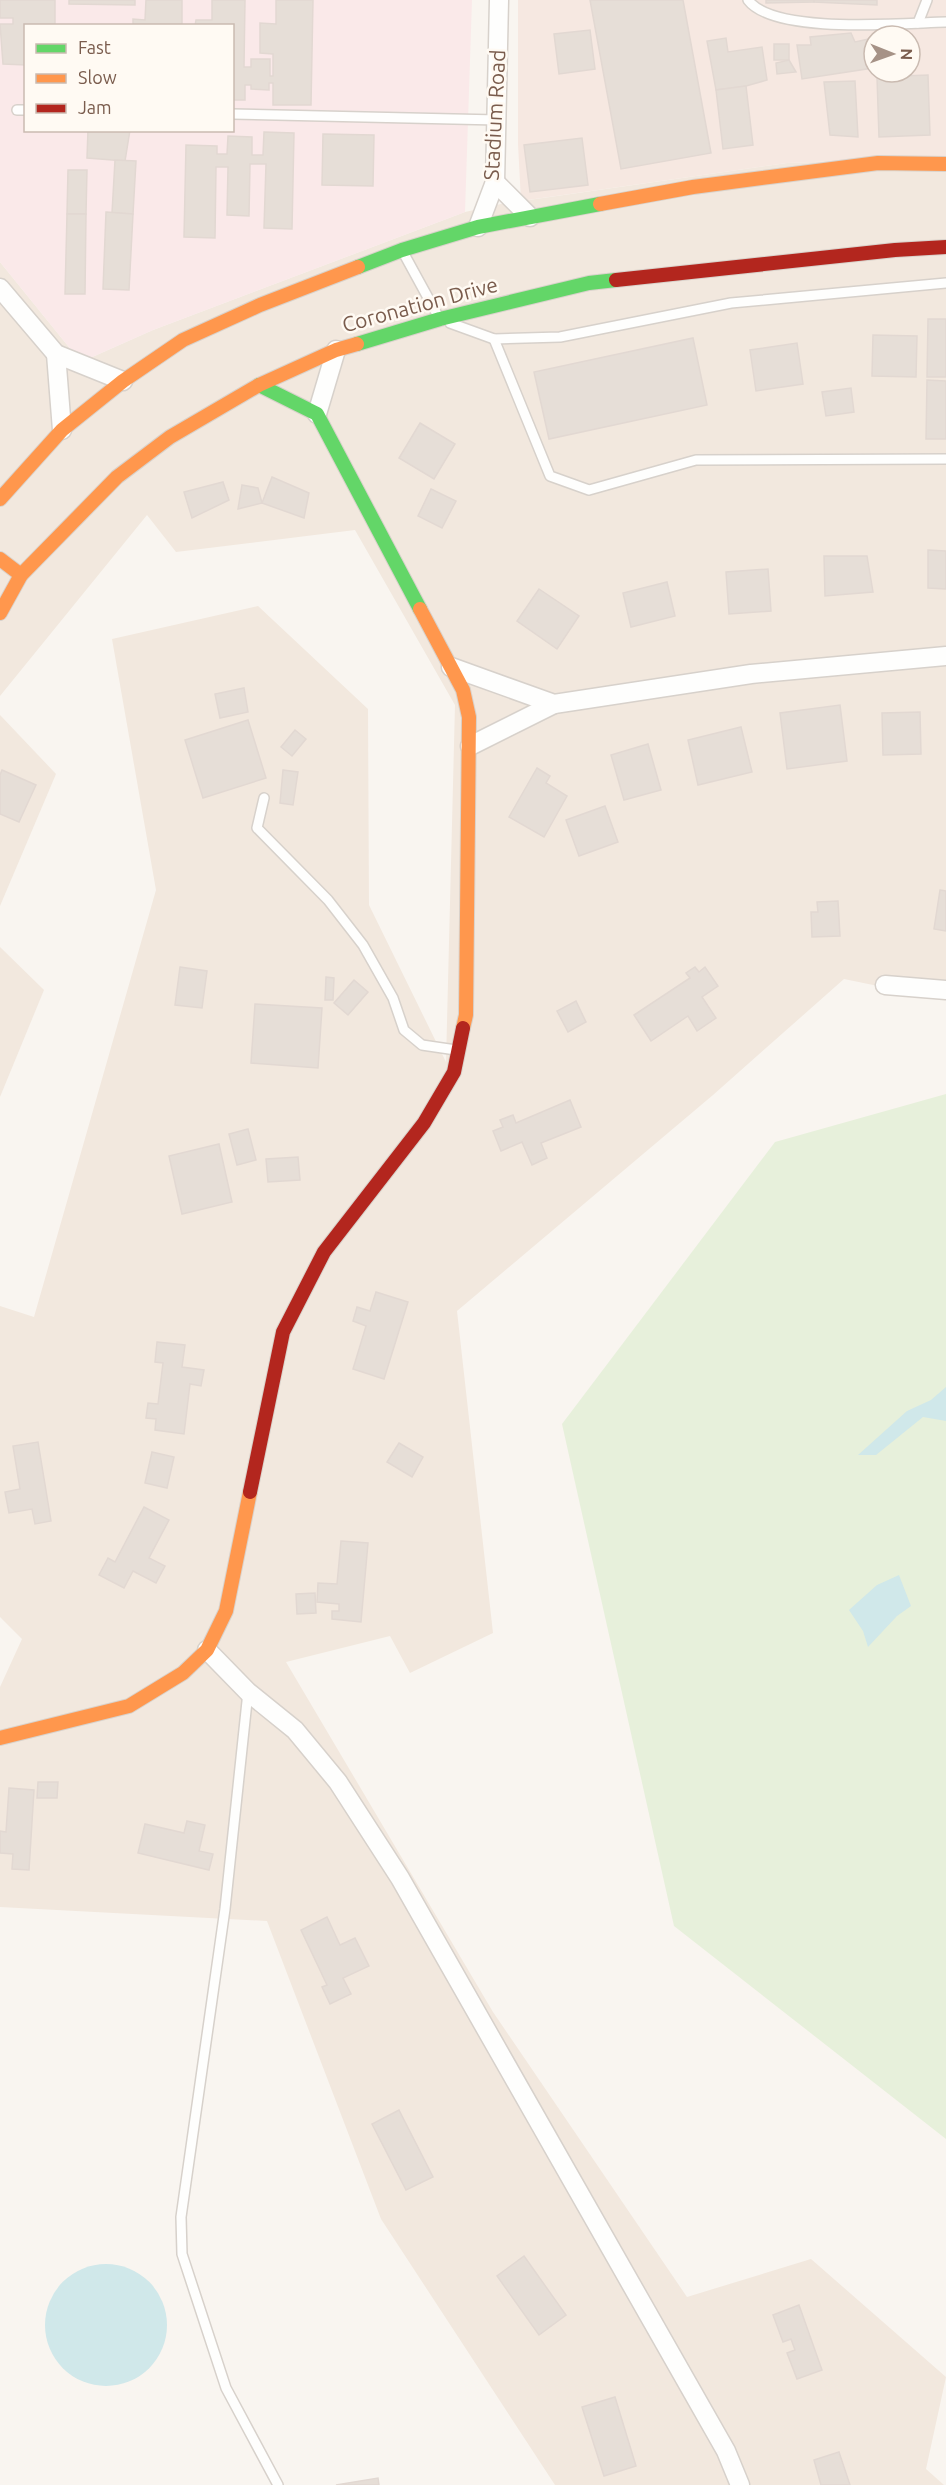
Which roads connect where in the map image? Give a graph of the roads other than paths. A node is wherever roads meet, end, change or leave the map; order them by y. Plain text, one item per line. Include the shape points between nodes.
1 (499, 0) edge
2 (748, 0) edge
3 (927, 0) edge
4 (946, 22) edge
5 (918, 23) junction
6 (234, 114) edge
7 (498, 120) junction
8 (946, 164) edge
9 (495, 182) junction
10 (530, 217) junction
11 (478, 227) junction
12 (946, 247) edge
13 (402, 250) junction
14 (946, 283) edge
15 (0, 288) edge
16 (440, 319) junction
17 (494, 339) junction
18 (336, 350) junction
19 (56, 354) junction
20 (123, 381) junction
21 (259, 385) junction
22 (317, 414) junction
23 (62, 430) junction
24 (946, 459) edge
25 (0, 499) edge
26 (0, 559) edge
27 (21, 575) junction
28 (0, 613) edge
29 (946, 656) edge
30 (451, 667) junction
31 (554, 704) junction
32 (470, 746) junction
33 (264, 798) dead end
34 (885, 985) dead end
35 (946, 990) edge
36 (458, 1051) junction
37 (207, 1650) junction
38 (248, 1692) junction
39 (0, 1738) edge
40 (278, 2485) edge
41 (740, 2485) edge

1 - 7 street, Stadium Road
2 - 5 lane via 753,7 780,19 863,25
3 - 5 lane
4 - 5 lane
6 - 7 lane
7 - 9 street, Stadium Road
8 - 10 street via 878,163 705,185
9 - 10 street
9 - 11 street, Stadium Road
10 - 11 street
11 - 13 street
12 - 16 street, Coronation Drive via 589,283
13 - 16 lane
13 - 20 street via 260,305 183,340
14 - 17 lane via 731,303 560,337
15 - 19 street
16 - 17 lane
16 - 18 street, Coronation Drive
17 - 24 lane via 550,476 589,490 696,460
18 - 21 street, Coronation Drive
18 - 22 street
19 - 20 street
19 - 23 street
20 - 23 street
21 - 22 street
21 - 27 street, Coronation Drive via 170,437 117,477
22 - 30 street
23 - 25 street
26 - 27 street
27 - 28 street, Coronation Drive
29 - 31 street via 751,674
30 - 31 street
30 - 32 street via 463,690
31 - 32 street
32 - 36 street via 466,1015
33 - 36 lane via 257,828 328,900 363,945 393,998 404,1030 422,1045
34 - 35 street
36 - 37 street via 454,1072 424,1124 324,1252 283,1332 226,1611
37 - 38 street
37 - 39 street via 183,1673 129,1706
38 - 40 lane via 225,1909 181,2217 182,2254 225,2388
38 - 41 street via 295,1730 338,1782 400,1878 726,2451

